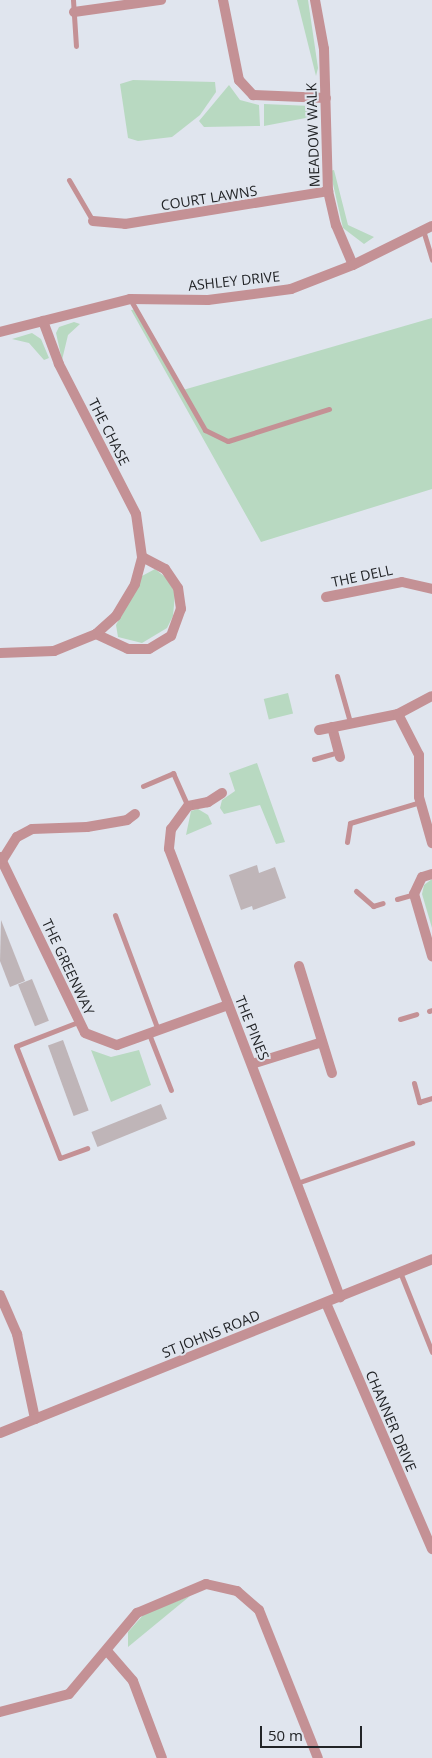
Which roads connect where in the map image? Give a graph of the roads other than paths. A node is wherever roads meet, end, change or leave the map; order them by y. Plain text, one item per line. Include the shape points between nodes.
1 (73, 0) edge
2 (161, 0) edge
3 (223, 0) edge
4 (315, 0) edge
5 (74, 12) junction
6 (76, 46) dead end
7 (326, 98) junction
8 (70, 180) dead end
9 (328, 191) junction
10 (93, 221) joint
11 (427, 227) edge
12 (432, 260) edge
13 (353, 265) junction
14 (130, 298) junction
15 (43, 321) junction
16 (0, 332) edge
17 (329, 409) dead end
18 (142, 557) junction
19 (432, 589) edge
20 (326, 597) dead end
21 (96, 634) junction
22 (0, 653) edge
23 (336, 676) dead end
24 (432, 696) edge
25 (398, 714) junction
26 (350, 722) junction
27 (332, 727) junction
28 (319, 730) dead end
29 (340, 754) joint
30 (314, 759) dead end
31 (143, 786) dead end
32 (222, 793) dead end
33 (420, 802) junction
34 (188, 806) junction
35 (135, 814) dead end
36 (347, 842) dead end
37 (432, 843) edge
38 (2, 858) edge
39 (432, 874) edge
40 (356, 891) dead end
41 (414, 894) junction
42 (397, 899) dead end
43 (383, 903) dead end
44 (115, 915) dead end
45 (432, 956) edge
46 (299, 966) dead end
47 (228, 1005) junction
48 (416, 1014) dead end
49 (400, 1018) dead end
50 (78, 1022) junction
51 (154, 1032) junction
52 (322, 1042) junction
53 (252, 1064) junction
54 (332, 1073) dead end
55 (414, 1083) dead end
56 (171, 1090) dead end
57 (432, 1098) edge
58 (412, 1143) dead end
59 (87, 1148) dead end
60 (296, 1183) junction
61 (432, 1259) edge
62 (400, 1272) junction
63 (0, 1296) edge
64 (340, 1296) junction
65 (326, 1303) junction
66 (432, 1352) edge
67 (35, 1419) junction
68 (0, 1433) edge
69 (432, 1549) edge
70 (108, 1652) junction
71 (0, 1712) edge
72 (162, 1758) edge
73 (318, 1758) edge

1 - 5 lane
2 - 5 street
3 - 7 street via 239,80 253,94
4 - 7 street, MEADOW WALK via 324,49
5 - 6 lane
7 - 9 street, MEADOW WALK
8 - 10 lane
9 - 10 street, COURT LAWNS via 125,224
9 - 13 street, MEADOW WALK via 336,225
11 - 12 lane
11 - 13 street, ASHLEY DRIVE
13 - 14 street, ASHLEY DRIVE via 291,289 208,300
14 - 15 street, ASHLEY DRIVE
14 - 17 lane via 205,430 228,441
15 - 16 street, ASHLEY DRIVE
15 - 18 street, THE CHASE via 59,364 136,514
18 - 21 street, THE CHASE via 135,584 116,616
18 - 21 street via 165,569 178,588 181,609 170,636 149,649 128,648
19 - 20 street, THE DELL via 402,582
21 - 22 street, THE CHASE via 54,651
23 - 26 lane
24 - 25 street
25 - 26 street
25 - 33 street via 419,755
26 - 27 street
27 - 28 street
27 - 29 street
29 - 30 lane
31 - 34 lane via 173,773
32 - 34 street
33 - 36 lane via 350,823
33 - 37 street
34 - 47 street, THE PINES via 171,829 169,849
35 - 38 street via 127,820 87,827 32,829 17,837
38 - 50 street, THE GREENWAY
39 - 41 street via 422,877
40 - 43 lane via 373,906
41 - 42 lane
41 - 45 street
44 - 51 lane
46 - 52 street
47 - 51 street, THE GREENWAY
47 - 53 street, THE PINES
48 - 49 lane
50 - 51 street, THE GREENWAY via 85,1033 117,1045
50 - 59 lane via 16,1046 60,1158
51 - 56 lane
52 - 53 street
52 - 54 street
53 - 60 street, THE PINES
55 - 57 lane via 419,1102
58 - 60 lane
60 - 64 street, THE PINES
61 - 62 street, ST JOHNS ROAD
62 - 64 street, ST JOHNS ROAD
62 - 66 lane
63 - 67 street via 17,1334
64 - 65 street, ST JOHNS ROAD
65 - 67 street, ST JOHNS ROAD
65 - 69 street, CHANNER DRIVE
67 - 68 street, ST JOHNS ROAD
70 - 71 street via 69,1694
70 - 72 street via 133,1681
70 - 73 street via 137,1613 206,1584 237,1591 259,1610

